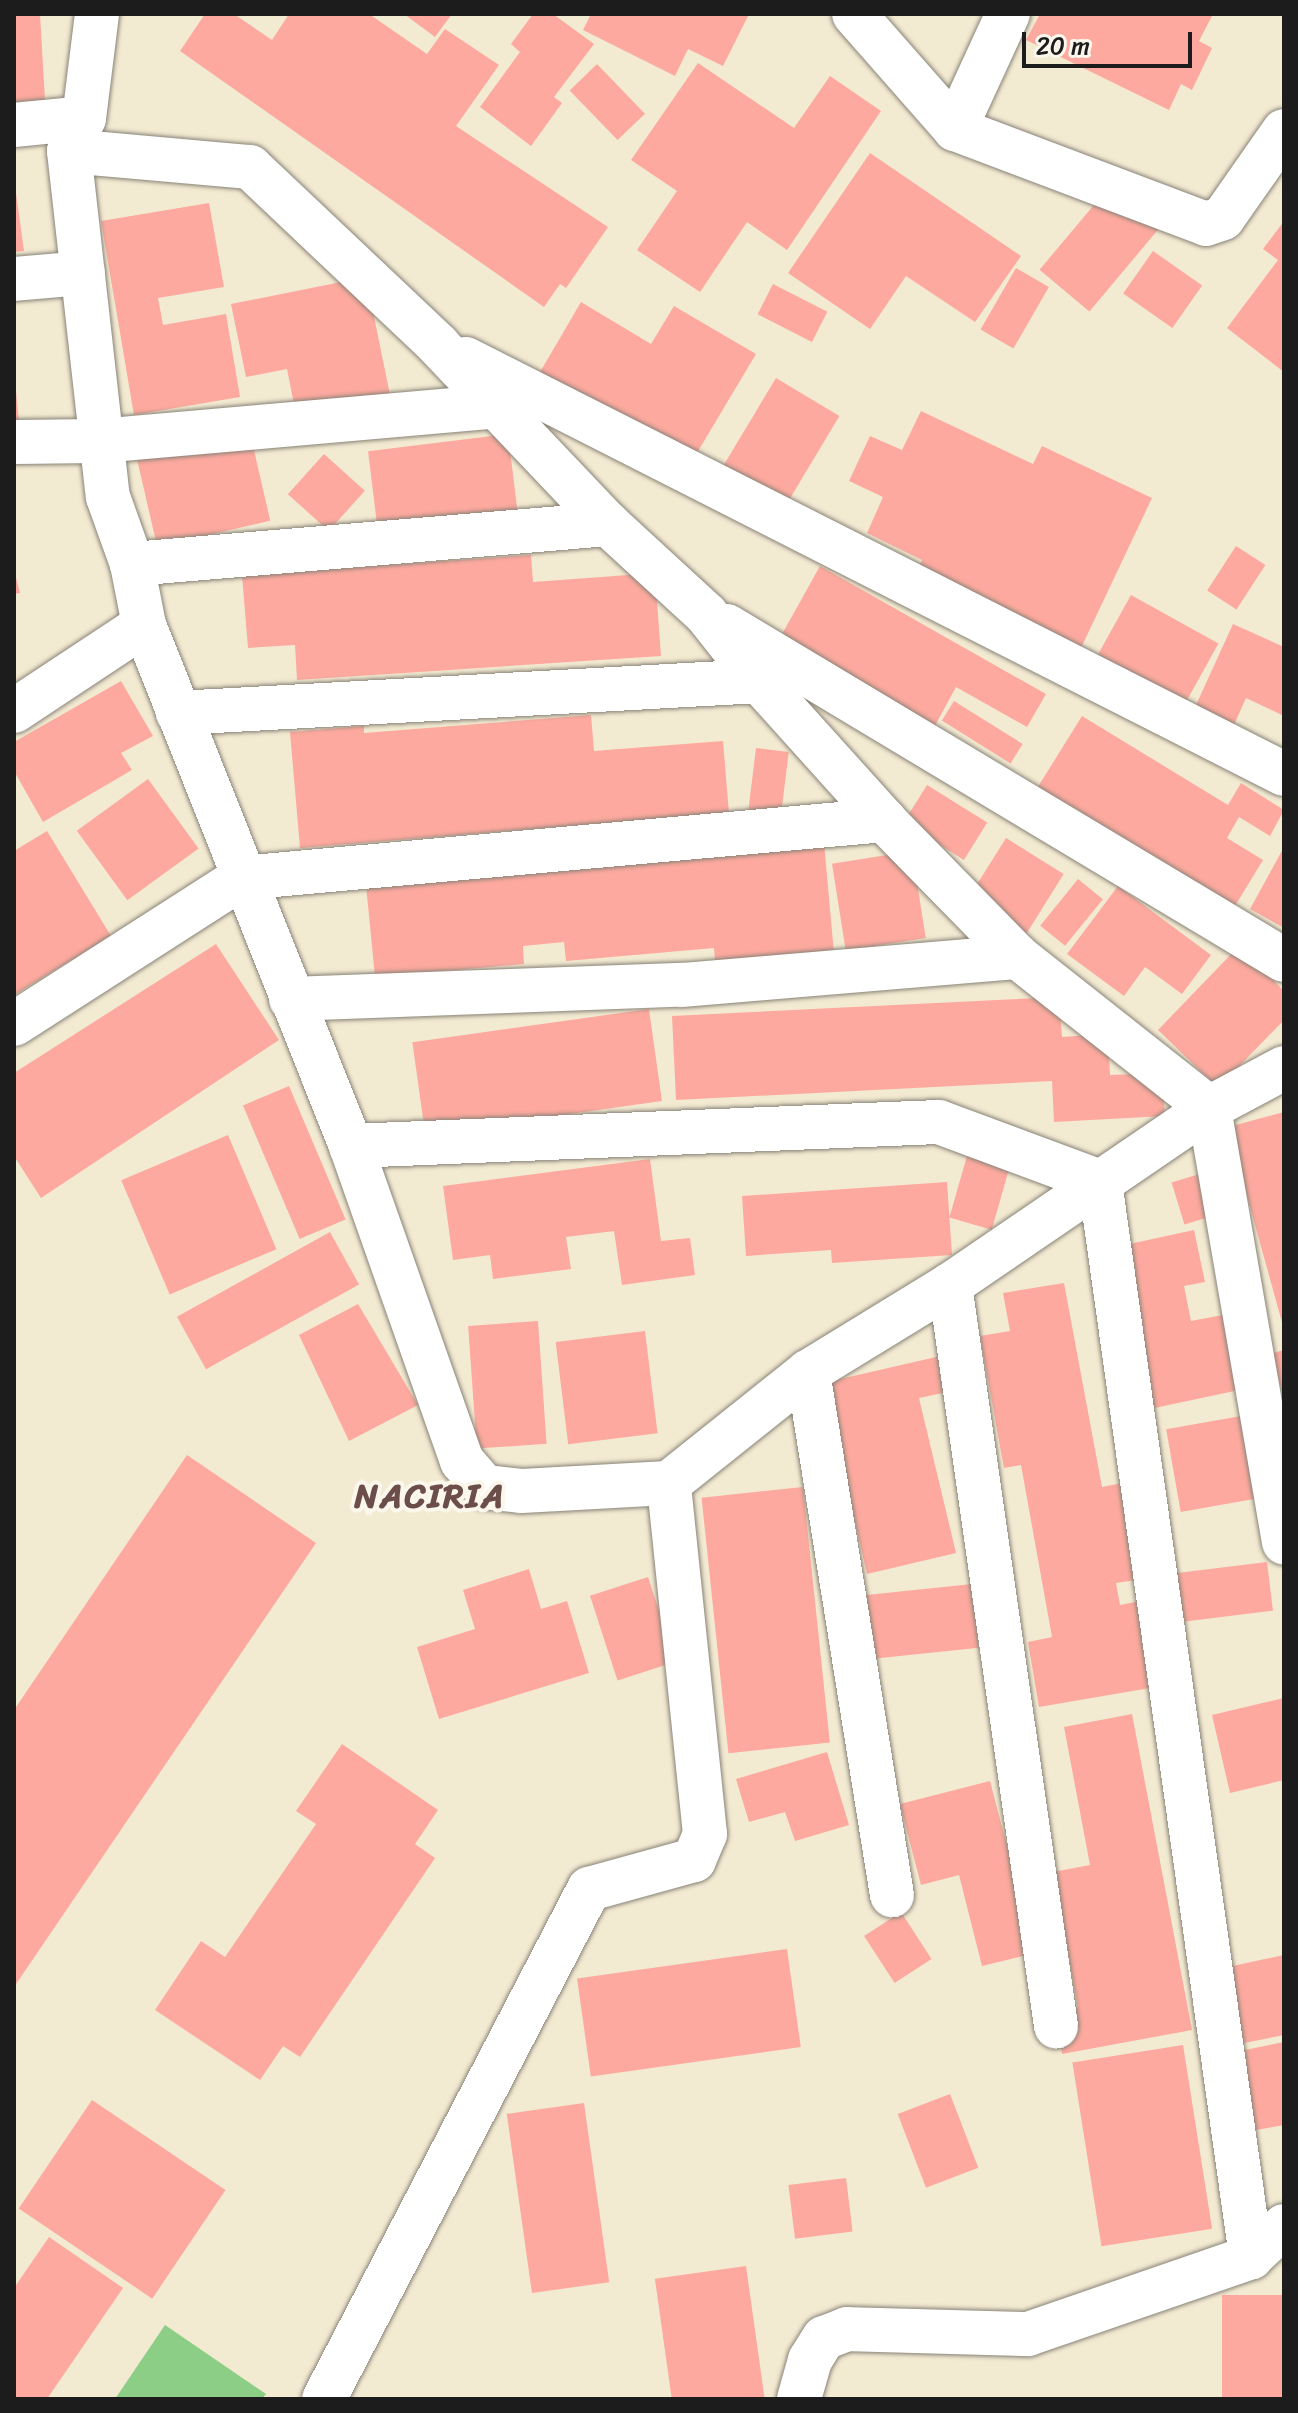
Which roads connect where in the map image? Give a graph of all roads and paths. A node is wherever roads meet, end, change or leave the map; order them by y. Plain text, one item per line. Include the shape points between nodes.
1 (97, 14) edge
2 (854, 14) edge
3 (1008, 14) edge
4 (14, 125) edge
5 (955, 129) junction
6 (1284, 131) edge
7 (77, 134) junction
8 (83, 273) junction
9 (14, 279) edge
10 (438, 345) junction
11 (496, 406) junction
12 (99, 441) junction
13 (14, 442) edge
14 (608, 524) junction
15 (132, 564) junction
16 (706, 614) junction
17 (144, 625) junction
18 (759, 681) junction
19 (14, 711) edge
20 (178, 713) junction
21 (1284, 774) edge
22 (884, 820) junction
23 (241, 878) junction
24 (1018, 957) junction
25 (1284, 960) edge
26 (291, 999) junction
27 (14, 1024) edge
28 (1284, 1068) edge
29 (1209, 1108) junction
30 (351, 1146) junction
31 (1100, 1182) junction
32 (950, 1285) junction
33 (808, 1372) junction
34 (669, 1483) junction
35 (1284, 1543) edge
36 (892, 1895) dead end
37 (1056, 2026) dead end
38 (1284, 2226) edge
39 (1251, 2257) junction
40 (324, 2399) edge
41 (799, 2399) edge

1 - 7 street
2 - 5 street
3 - 5 street
4 - 7 street
5 - 6 street via 1206,224 1223,218
7 - 8 street
7 - 10 street via 250,167
8 - 9 street
8 - 12 street
10 - 11 street
10 - 21 street
11 - 12 street
11 - 14 street
12 - 13 street
12 - 15 street via 108,497
14 - 15 street
14 - 16 street
15 - 17 street
16 - 18 street
16 - 25 street
17 - 19 street
17 - 20 street
18 - 20 street
18 - 22 street
20 - 23 street
22 - 23 street
22 - 24 street
23 - 26 street
23 - 27 street
24 - 26 street via 682,985
24 - 29 street
26 - 30 street
28 - 29 street
29 - 31 street
29 - 35 street
30 - 31 street via 939,1122
30 - 34 street via 462,1461 485,1487 521,1491
31 - 32 street
31 - 39 street
32 - 33 street
32 - 37 street
33 - 34 street
33 - 36 street
34 - 40 street via 705,1834 694,1860 589,1889
38 - 39 street
39 - 41 street via 1028,2334 847,2329 824,2338 810,2360

